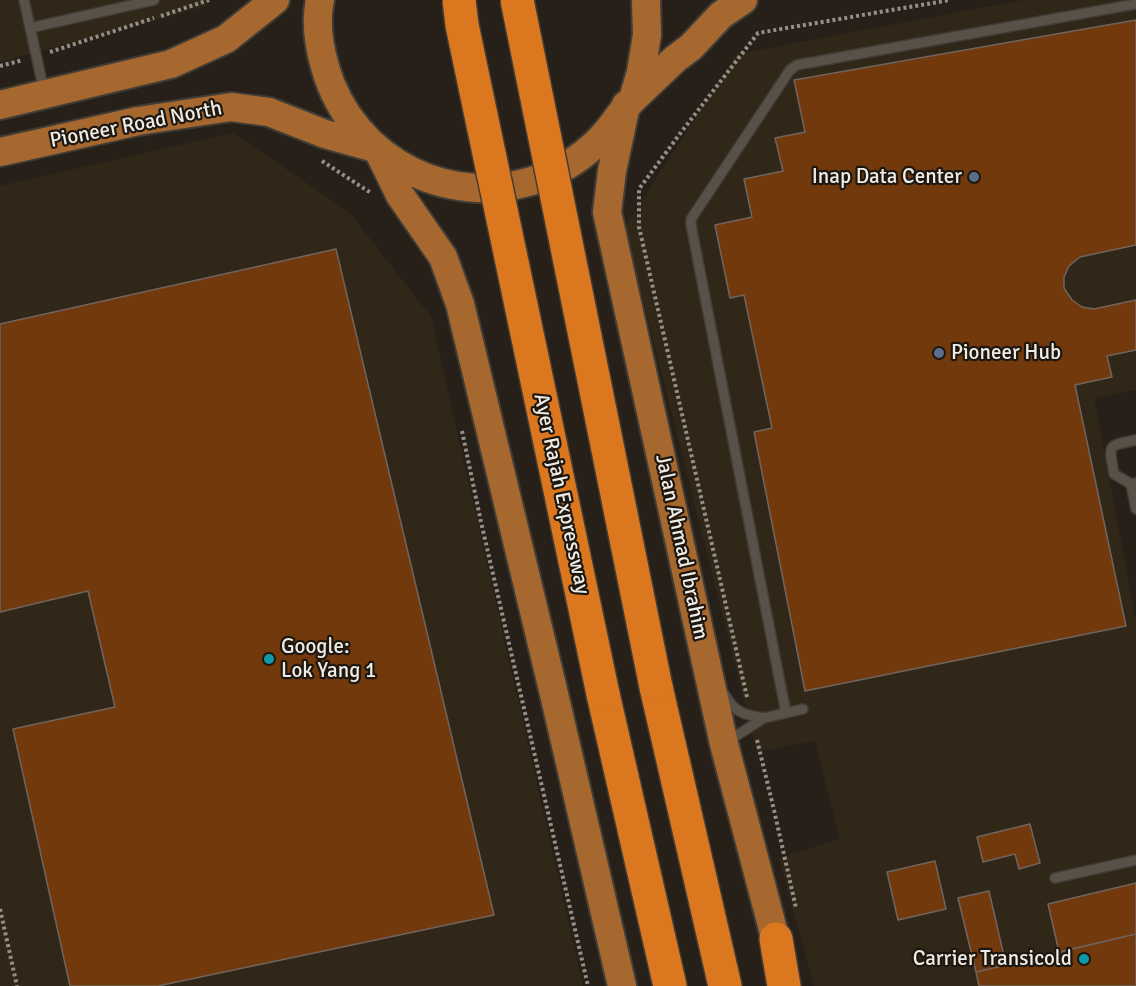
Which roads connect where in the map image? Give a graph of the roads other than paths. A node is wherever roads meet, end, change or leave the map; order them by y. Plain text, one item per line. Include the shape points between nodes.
1 (24, 0) edge
2 (154, 0) edge
3 (275, 0) edge
4 (320, 0) edge
5 (459, 0) edge
6 (517, 0) edge
7 (646, 0) edge
8 (743, 0) edge
9 (1136, 4) edge
10 (30, 28) junction
11 (44, 94) junction
12 (630, 102) junction
13 (0, 105) edge
14 (377, 149) junction
15 (0, 152) edge
16 (1136, 440) edge
17 (1133, 484) edge
18 (1136, 508) edge
19 (701, 641) junction
20 (717, 666) dead end
21 (721, 683) dead end
22 (803, 709) dead end
23 (786, 713) junction
24 (764, 718) junction
25 (724, 744) junction
26 (1136, 860) edge
27 (1055, 878) dead end
28 (776, 939) joint
29 (622, 986) edge
30 (670, 986) edge
31 (725, 986) edge
32 (786, 986) edge

1 - 10 lane
2 - 10 lane
3 - 11 main road via 226,39 171,64
4 - 14 main road via 320,48 330,86 350,121
5 - 30 highway, Ayer Rajah Expressway, bridge via 603,694
6 - 31 highway, bridge via 656,687
7 - 12 main road, Jalan Ahmad Ibrahim via 647,35
8 - 12 main road via 721,15
9 - 23 lane via 797,65 691,219
10 - 11 lane
11 - 13 main road
12 - 14 main road via 604,135 578,159 546,176 512,186 476,188 441,183 407,170
12 - 19 main road, Jalan Ahmad Ibrahim via 612,171 607,212
14 - 15 main road, Pioneer Road North via 269,112 231,107 138,121
14 - 29 main road via 400,195 443,257 460,304
16 - 17 lane via 1115,444 1110,451 1114,474
17 - 18 lane
19 - 20 lane
19 - 25 main road, Jalan Ahmad Ibrahim
21 - 24 lane via 729,704 740,712
22 - 23 lane
23 - 24 lane
24 - 25 lane
25 - 28 main road, Jalan Ahmad Ibrahim
26 - 27 lane
28 - 32 highway

